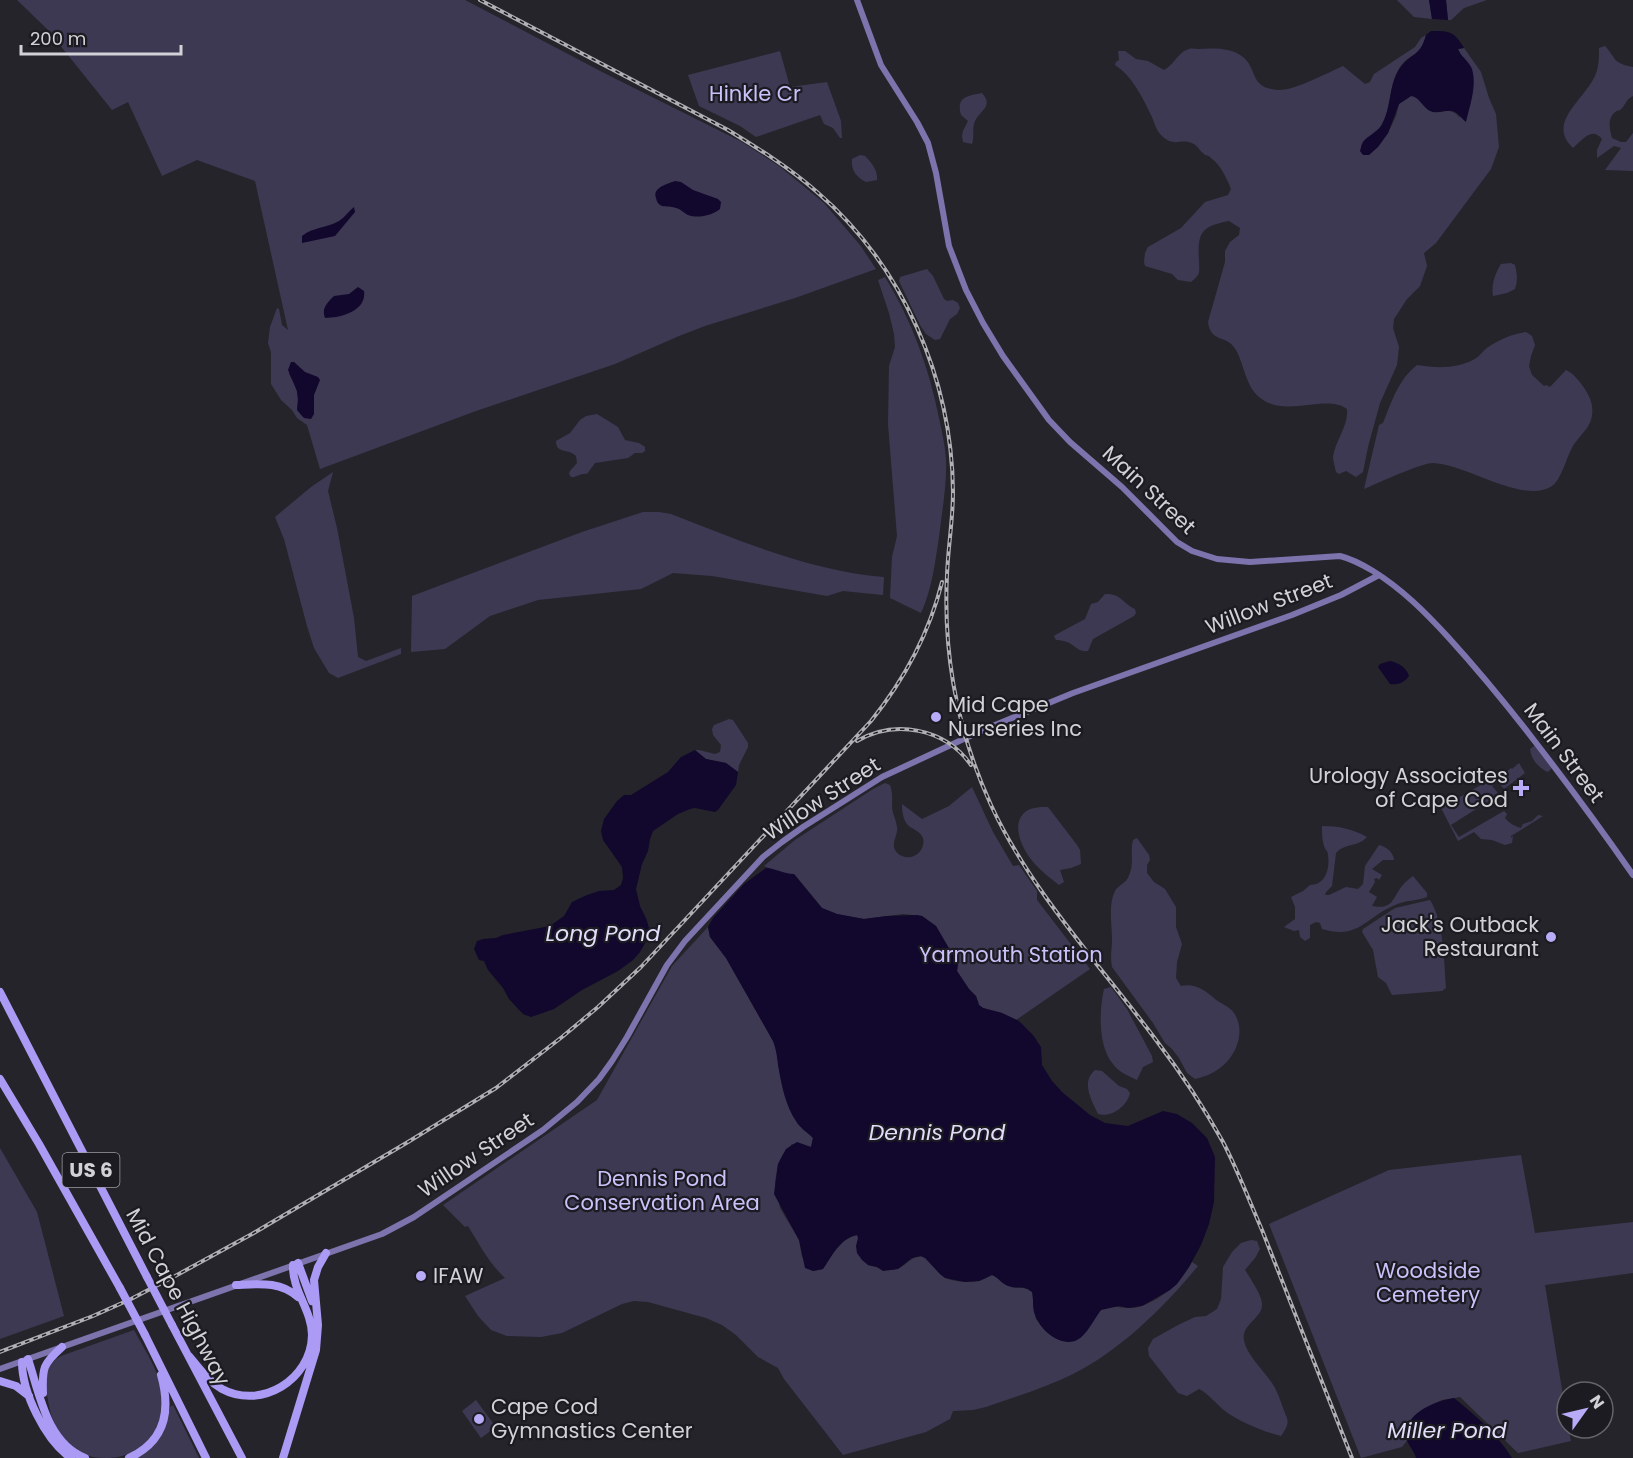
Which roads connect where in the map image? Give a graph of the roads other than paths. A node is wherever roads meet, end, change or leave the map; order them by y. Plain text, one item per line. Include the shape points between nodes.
1 (857, 0) edge
2 (1379, 575) junction
3 (1633, 875) edge
4 (0, 992) edge
5 (0, 1079) edge
6 (326, 1253) junction
7 (296, 1264) junction
8 (236, 1285) junction
9 (301, 1300) junction
10 (317, 1319) junction
11 (62, 1347) junction
12 (189, 1356) junction
13 (156, 1357) junction
14 (25, 1360) junction
15 (0, 1369) edge
16 (0, 1381) edge
17 (29, 1396) junction
18 (43, 1403) junction
19 (71, 1458) edge
20 (85, 1458) edge
21 (129, 1458) edge
22 (206, 1458) edge
23 (242, 1458) edge
24 (283, 1458) edge

1 - 2 main road, Main Street via 881,65 928,143 948,246 966,290 1003,356 1063,435 1177,542 1192,551 1217,559 1250,562 1340,556
2 - 3 main road, Main Street via 1419,606 1479,671
2 - 6 main road, Willow Street via 1292,615 1014,717 882,777 818,817 763,857 685,941 612,1061 569,1109 414,1217 382,1234
4 - 12 highway, Mid Cape Highway / US 6, bridge
5 - 13 highway, US 6, bridge
6 - 7 main road, Willow Street
6 - 10 highway via 315,1275
7 - 8 main road, Willow Street
7 - 9 highway via 295,1286
7 - 10 highway
8 - 9 highway via 278,1286
8 - 11 main road, Willow Street
9 - 12 highway via 311,1325 309,1352 297,1374 278,1389 253,1396 228,1391 213,1382
10 - 24 highway via 316,1350
11 - 14 main road, Willow Street
11 - 18 highway via 44,1368
12 - 23 highway, Mid Cape Highway / US 6
13 - 21 highway via 166,1400 165,1419 152,1442
13 - 22 highway, US 6
14 - 15 main road, Willow Street
14 - 17 highway via 23,1380
14 - 18 highway
16 - 17 highway
17 - 19 highway via 51,1438
18 - 20 highway via 61,1441

